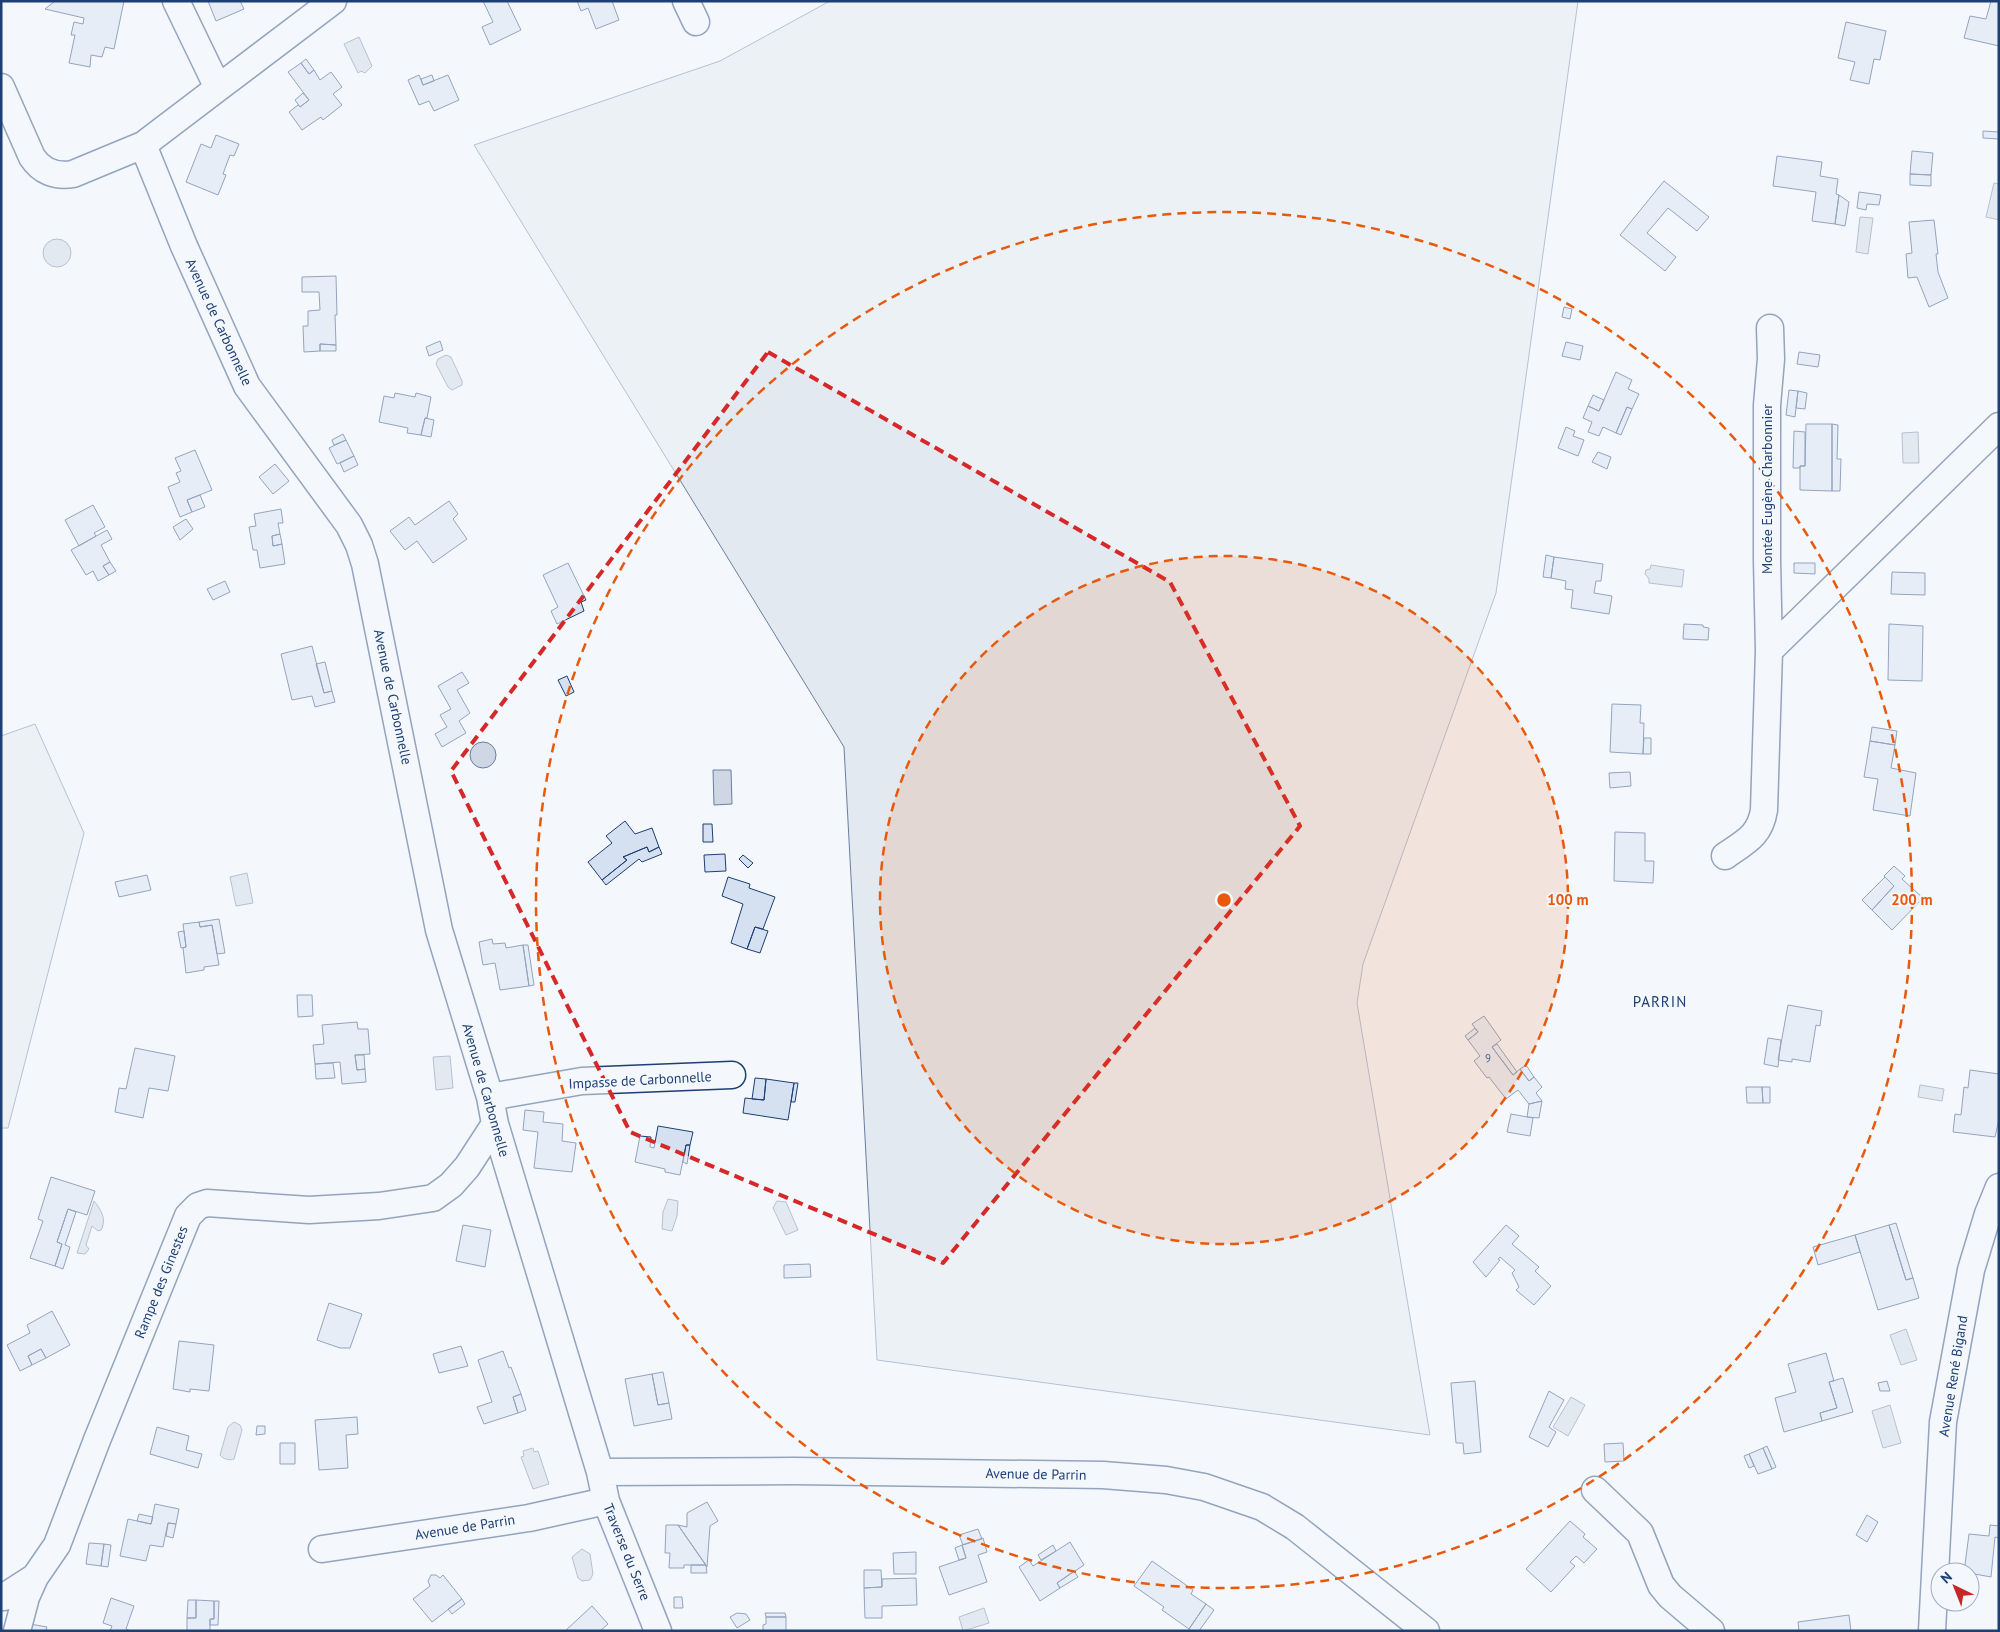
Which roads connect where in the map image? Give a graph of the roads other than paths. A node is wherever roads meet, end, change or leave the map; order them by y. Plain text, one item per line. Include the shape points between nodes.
1 (176, 1) edge
2 (333, 1) edge
3 (1, 87) edge
4 (218, 88) junction
5 (143, 145) junction
6 (1770, 328) dead end
7 (1999, 426) edge
8 (1769, 651) junction
9 (1725, 856) dead end
10 (732, 1075) dead end
11 (490, 1097) junction
12 (495, 1124) junction
13 (1999, 1187) edge
14 (600, 1472) junction
15 (1595, 1490) dead end
16 (606, 1501) junction
17 (322, 1549) dead end
18 (35, 1577) junction
19 (4, 1597) dead end
20 (16, 1631) edge
21 (658, 1631) edge
22 (1426, 1631) edge
23 (1712, 1631) edge
24 (1932, 1631) edge

1 - 4 street
2 - 4 street
3 - 5 street via 32,156 38,166 46,170 63,176 73,174
4 - 5 street
5 - 11 street, Avenue de Carbonnelle via 247,386 349,525 359,545 439,930
6 - 8 street, Montée Eugène Charbonnier via 1767,406
7 - 8 street
8 - 9 street, Montée Eugène Charbonnier via 1762,823 1753,836
10 - 11 street, Impasse de Carbonnelle via 582,1081
11 - 12 street, Avenue de Carbonnelle
12 - 14 street, Avenue de Carbonnelle
12 - 18 street, Rampe des Ginestes via 467,1167 451,1185 432,1198 379,1206 309,1210 207,1203 198,1206 188,1216 100,1431 58,1545
13 - 24 street, Avenue René Bigand via 1971,1270 1943,1422
14 - 16 street, Traverse du Serre
14 - 22 street, Avenue de Parrin via 1103,1475 1204,1487 1262,1507 1295,1527
15 - 23 street via 1640,1533 1661,1585 1670,1596
16 - 17 street, Avenue de Parrin via 530,1518
16 - 21 street, Traverse du Serre
18 - 19 street, Rampe des Ginestes
18 - 20 street

